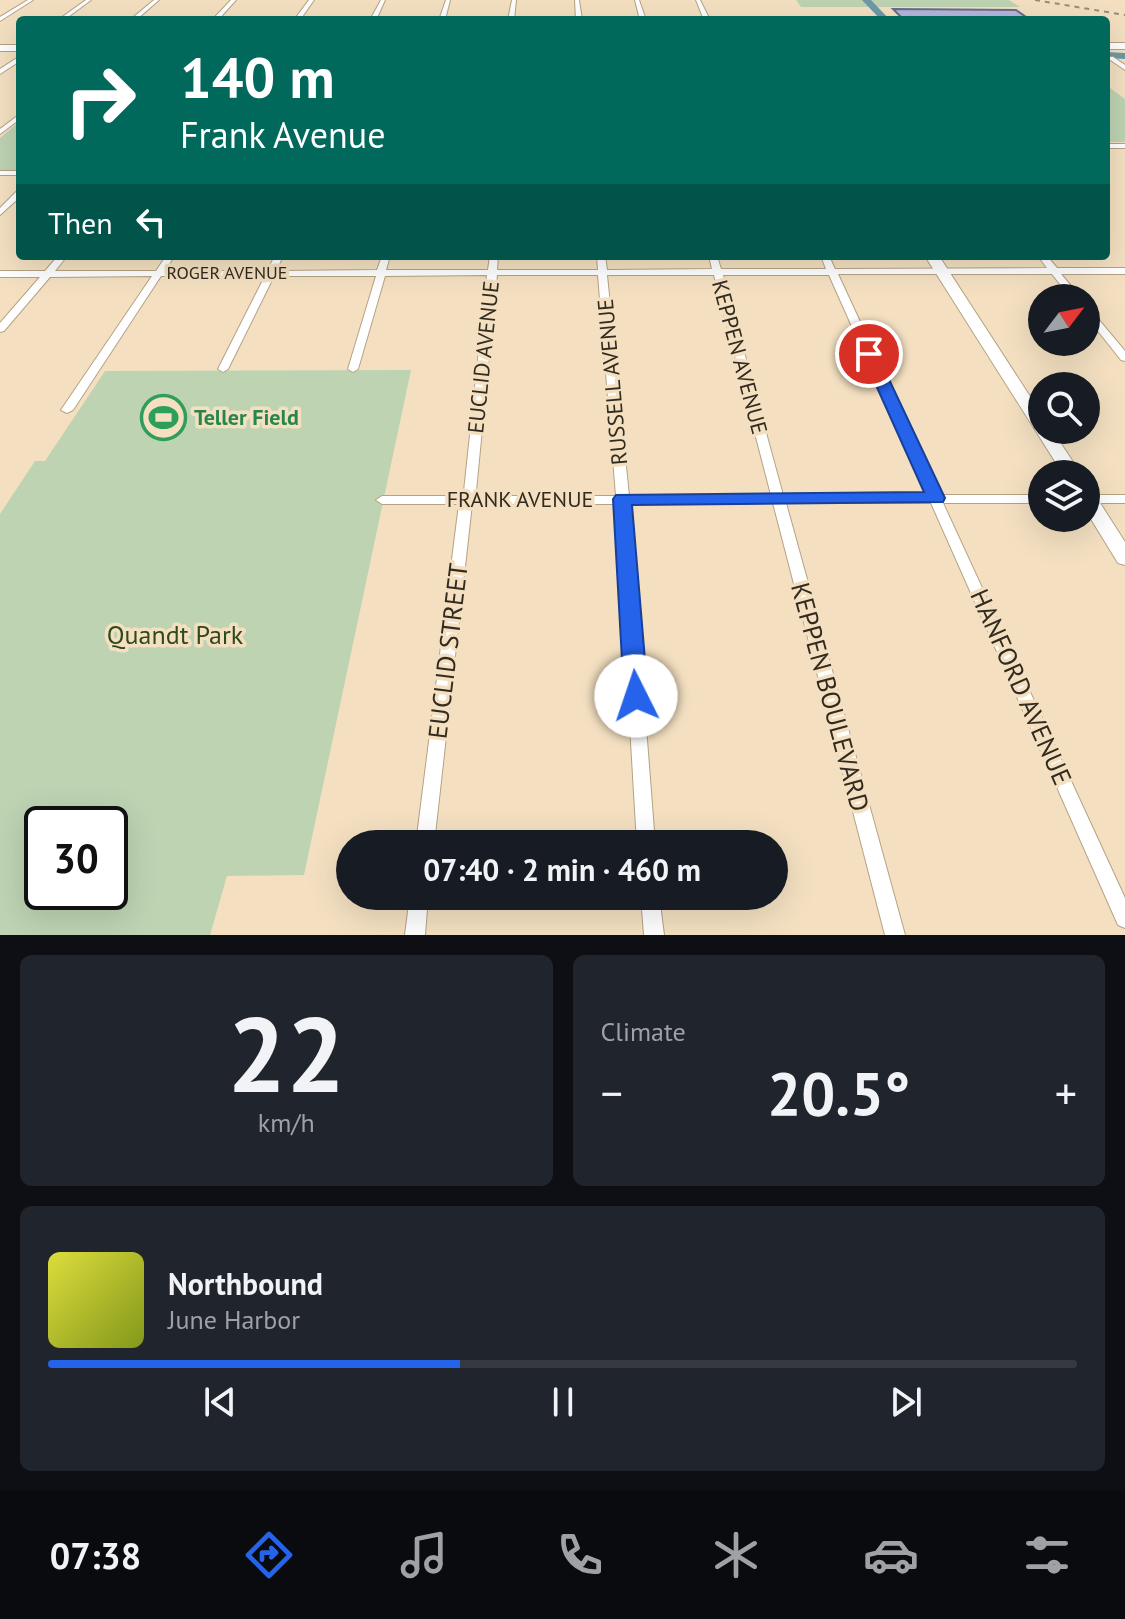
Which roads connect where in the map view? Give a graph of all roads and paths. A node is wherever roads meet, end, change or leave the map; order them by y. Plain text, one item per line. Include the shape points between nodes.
1 (31, 0) edge
2 (89, 0) edge
3 (157, 0) edge
4 (234, 0) edge
5 (67, 16) edge
6 (138, 16) edge
7 (219, 16) edge
8 (0, 19) edge
9 (1111, 58) dead end
10 (1125, 68) edge
11 (16, 119) edge
12 (0, 132) edge
13 (16, 197) edge
14 (0, 213) edge
15 (59, 260) edge
16 (168, 260) edge
17 (277, 260) edge
18 (385, 260) edge
19 (494, 260) edge
20 (601, 260) edge
21 (714, 260) edge
22 (827, 260) edge
23 (934, 260) edge
24 (1045, 260) edge
25 (1125, 271) edge
26 (718, 272) junction
27 (833, 272) junction
28 (941, 272) junction
29 (1054, 272) junction
30 (270, 273) junction
31 (381, 273) junction
32 (492, 273) junction
33 (602, 273) junction
34 (0, 274) edge
35 (47, 274) junction
36 (159, 274) junction
37 (1064, 284) edge
38 (1100, 327) edge
39 (0, 329) edge
40 (1125, 358) edge
41 (223, 369) dead end
42 (353, 369) dead end
43 (1028, 406) edge
44 (67, 410) dead end
45 (473, 458) joint
46 (766, 458) joint
47 (936, 498) junction
48 (1100, 498) edge
49 (622, 499) junction
50 (778, 499) junction
51 (1028, 499) edge
52 (1125, 499) edge
53 (382, 500) dead end
54 (466, 500) junction
55 (1100, 519) edge
56 (1125, 558) edge
57 (427, 830) edge
58 (645, 830) edge
59 (418, 910) edge
60 (651, 910) edge
61 (1125, 919) edge
62 (415, 935) edge
63 (654, 935) edge
64 (895, 935) edge

1 - 8 street
2 - 5 street
3 - 6 street
4 - 7 street
9 - 10 street
11 - 12 street
13 - 14 street
15 - 35 street
16 - 36 street
17 - 30 street
18 - 31 street
19 - 32 street, EUCLID AVENUE
20 - 33 street, RUSSELL AVENUE
21 - 26 street, KEPPEN AVENUE
22 - 27 street, HANFORD AVENUE
23 - 28 street
24 - 29 street
25 - 29 street, ROGER AVENUE
26 - 27 street, ROGER AVENUE
26 - 33 street, ROGER AVENUE
26 - 46 street, KEPPEN AVENUE
27 - 28 street, ROGER AVENUE
27 - 47 street, HANFORD AVENUE
28 - 29 street, ROGER AVENUE
28 - 43 street
29 - 37 street
30 - 31 street, ROGER AVENUE
30 - 36 street, ROGER AVENUE
30 - 41 street
31 - 32 street, ROGER AVENUE
31 - 42 street
32 - 33 street, ROGER AVENUE
32 - 45 street, EUCLID AVENUE
33 - 49 street, RUSSELL AVENUE
34 - 35 street, ROGER AVENUE
35 - 36 street, ROGER AVENUE
35 - 39 street
36 - 44 street
38 - 40 street
45 - 54 street, EUCLID STREET
46 - 50 street, KEPPEN BOULEVARD
47 - 50 street, FRANK AVENUE
47 - 51 street, FRANK AVENUE
47 - 61 street, HANFORD AVENUE
48 - 52 street
49 - 50 street, FRANK AVENUE
49 - 54 street, FRANK AVENUE
49 - 58 street, RUSSELL AVENUE
50 - 64 street, KEPPEN BOULEVARD
53 - 54 street, FRANK AVENUE
54 - 57 street, EUCLID STREET
55 - 56 street
59 - 62 street
60 - 63 street

